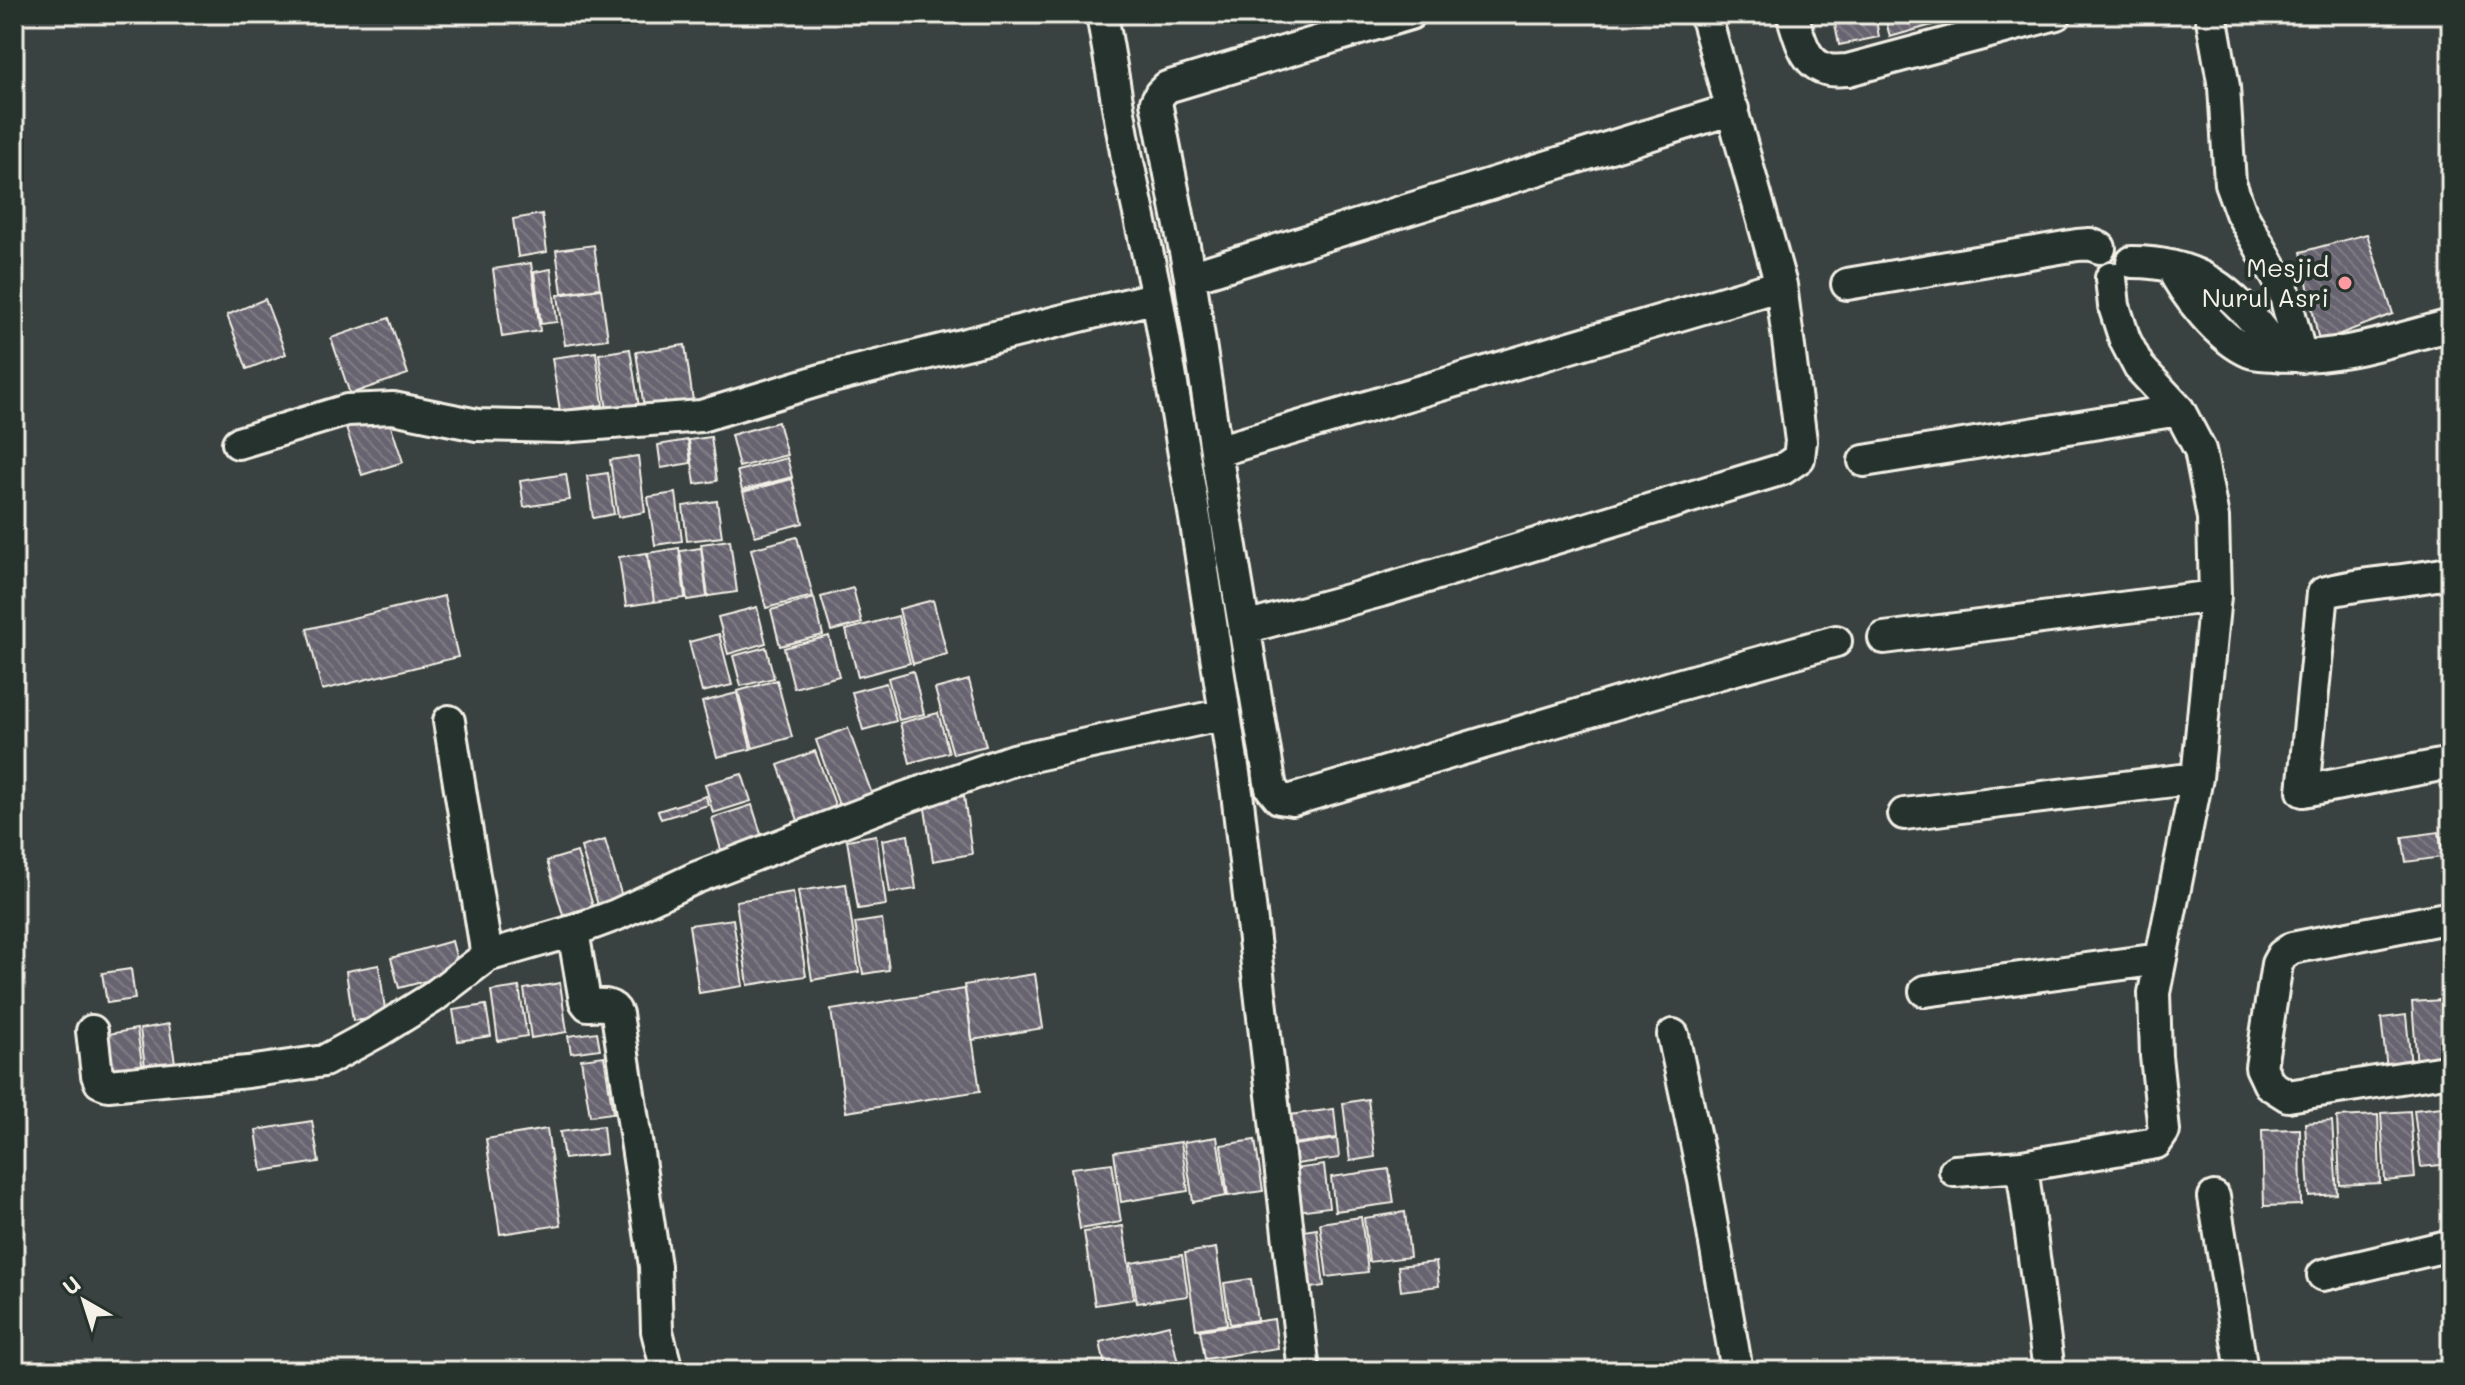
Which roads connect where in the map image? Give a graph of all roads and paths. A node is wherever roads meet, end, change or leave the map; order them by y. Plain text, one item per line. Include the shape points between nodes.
1 (1102, 14) edge
2 (1410, 14) edge
3 (1705, 14) edge
4 (1792, 14) edge
5 (2056, 14) edge
6 (2211, 14) edge
7 (1733, 109) junction
8 (2121, 270) junction
9 (1190, 277) junction
10 (1847, 284) dead end
11 (1781, 285) junction
12 (1157, 297) junction
13 (2451, 325) edge
14 (2291, 356) junction
15 (2179, 410) junction
16 (238, 443) dead end
17 (1217, 451) junction
18 (1864, 461) dead end
19 (1226, 517) junction
20 (1196, 524) junction
21 (2451, 572) edge
22 (2215, 596) junction
23 (1245, 628) junction
24 (1884, 638) dead end
25 (1836, 641) dead end
26 (1225, 714) junction
27 (449, 721) dead end
28 (2451, 763) edge
29 (2197, 778) junction
30 (1904, 814) dead end
31 (2451, 917) edge
32 (573, 931) junction
33 (487, 956) junction
34 (2160, 959) junction
35 (1925, 991) dead end
36 (92, 1031) dead end
37 (1673, 1035) dead end
38 (2451, 1070) edge
39 (2022, 1166) junction
40 (1955, 1171) dead end
41 (2214, 1197) dead end
42 (2451, 1245) edge
43 (2323, 1275) dead end
44 (667, 1371) edge
45 (1304, 1371) edge
46 (1737, 1371) edge
47 (2049, 1371) edge
48 (2242, 1371) edge

1 - 12 street
2 - 9 street via 1167,87 1160,94 1157,109
3 - 7 street
4 - 5 street via 1803,48 1828,70 1848,70
6 - 14 street via 2224,87 2230,183 2283,288
7 - 9 street
7 - 11 street
8 - 10 street via 2102,274 2096,257 2100,248 2090,244
8 - 14 street via 2153,262 2171,266 2198,309 2231,341 2251,353
8 - 15 street via 2114,306 2125,340 2139,367
9 - 17 street
11 - 17 street
11 - 23 street via 1801,441 1799,458 1783,469
12 - 16 street via 824,379 701,416 561,427 477,425 393,408 347,410
12 - 20 street
13 - 14 street via 2338,354
15 - 18 street
15 - 22 street via 2200,450 2213,518
17 - 19 street
19 - 20 street
19 - 23 street
20 - 26 street
21 - 28 street via 2323,593 2303,791
22 - 24 street
22 - 29 street
23 - 25 street via 1271,788 1279,798 1292,800
26 - 32 street via 1013,760 695,878
26 - 45 street
27 - 33 street
29 - 30 street
29 - 34 street
31 - 38 street via 2292,948 2282,955 2261,1067 2269,1084 2288,1096
32 - 33 street
32 - 44 street via 585,1001 609,1005 617,1014 655,1266 657,1331
33 - 36 street via 432,998 324,1061 108,1085 97,1075
34 - 35 street
34 - 39 street via 2154,993 2164,1131 2156,1143
37 - 46 street
39 - 40 street
39 - 47 street
41 - 48 street
42 - 43 street

